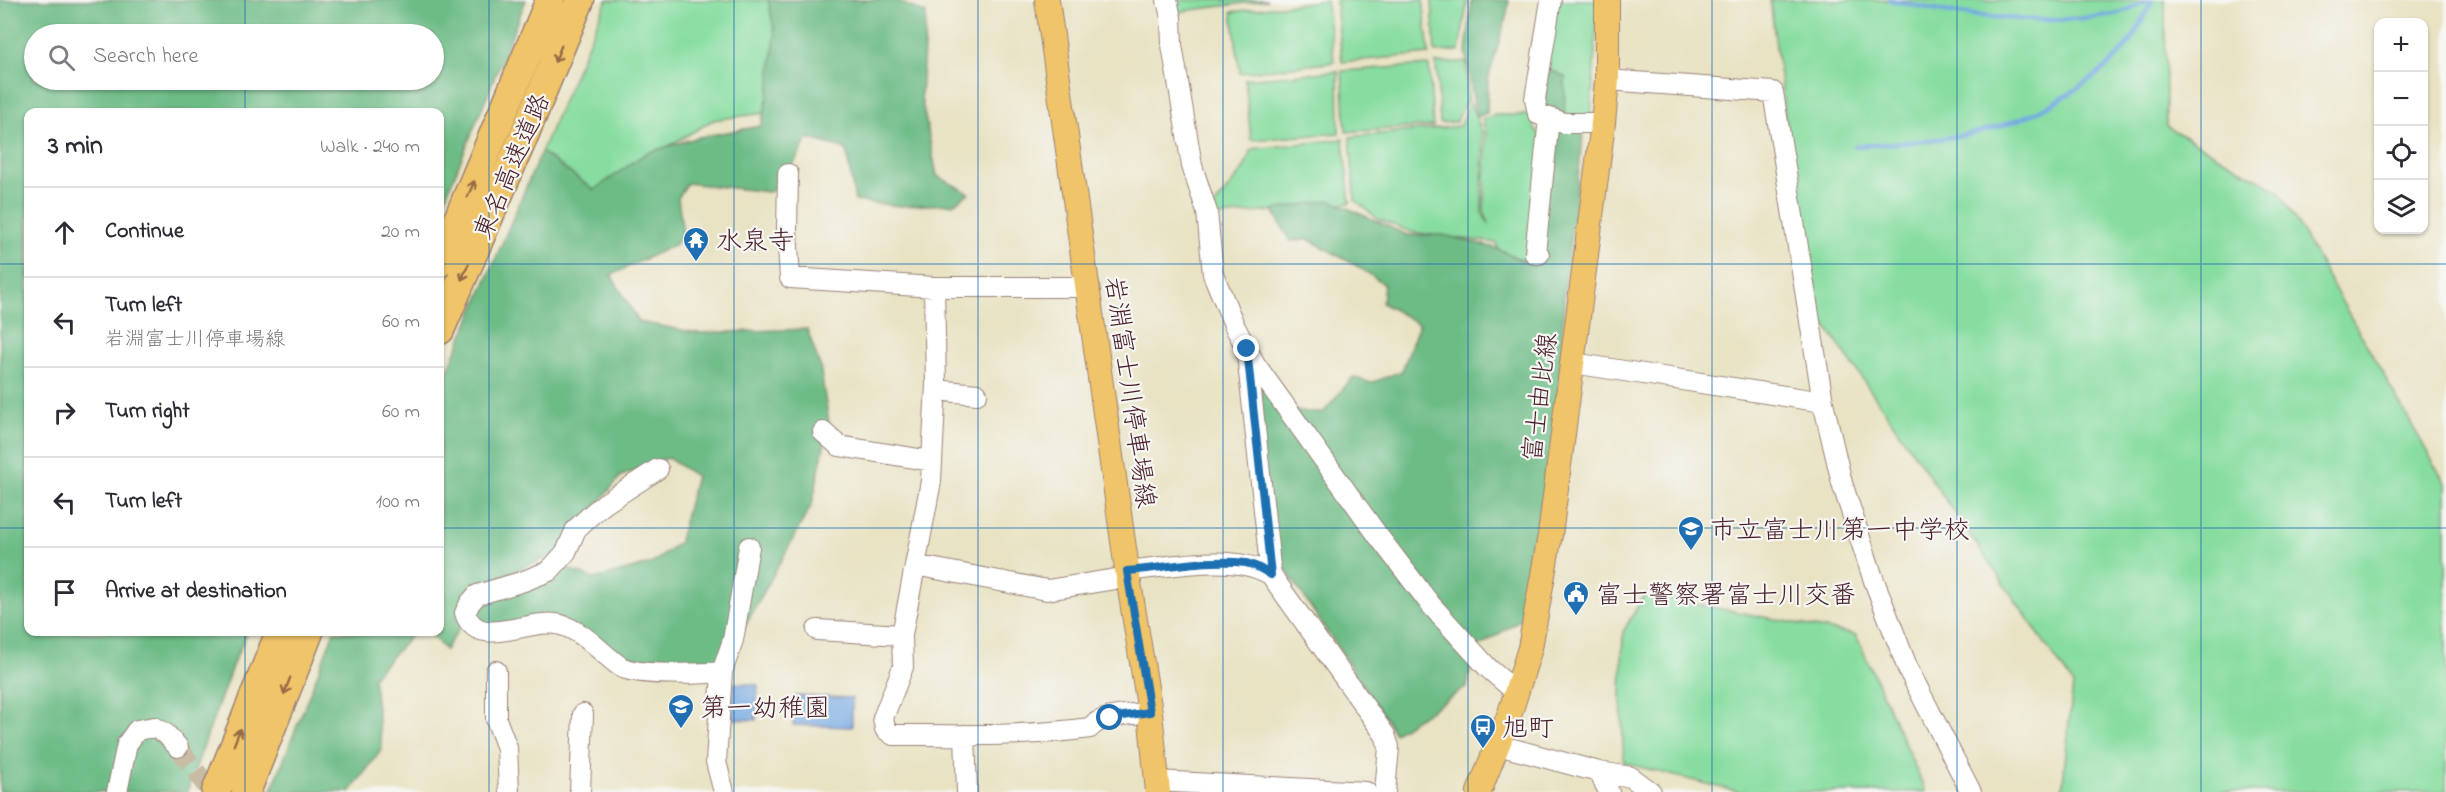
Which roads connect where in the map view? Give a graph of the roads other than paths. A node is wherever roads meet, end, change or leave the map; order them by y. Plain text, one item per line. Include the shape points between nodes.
1 (550, 0) edge
2 (580, 0) edge
3 (1047, 0) edge
4 (1167, 0) edge
5 (1551, 0) edge
6 (1607, 0) edge
7 (1607, 80) junction
8 (1549, 118) junction
9 (1603, 123) junction
10 (788, 174) dead end
11 (444, 252) edge
12 (1539, 254) dead end
13 (934, 287) junction
14 (1087, 287) junction
15 (444, 321) edge
16 (1247, 349) junction
17 (1573, 363) junction
18 (936, 390) junction
19 (977, 394) dead end
20 (1823, 402) junction
21 (823, 432) dead end
22 (932, 461) junction
23 (658, 469) dead end
24 (749, 547) dead end
25 (915, 565) junction
26 (1127, 574) junction
27 (1271, 575) junction
28 (817, 630) dead end
29 (902, 635) junction
30 (278, 636) edge
31 (307, 636) edge
32 (496, 670) dead end
33 (722, 672) junction
34 (1517, 693) junction
35 (1150, 712) junction
36 (583, 714) dead end
37 (965, 735) junction
38 (1498, 745) junction
39 (178, 747) tunnel mouth
40 (1599, 772) junction
41 (1157, 787) edge
42 (117, 792) edge
43 (216, 792) edge
44 (246, 792) edge
45 (509, 792) edge
46 (580, 792) edge
47 (724, 792) edge
48 (967, 792) edge
49 (1366, 792) edge
50 (1385, 792) edge
51 (1479, 792) edge
52 (1609, 792) edge
53 (1651, 792) edge
54 (1971, 792) edge

11 -> 1 highway, 東名高速道路
2 -> 15 highway, 東名高速道路
3 - 14 main road, 岩淵富士川停車場線
4 - 16 street via 1192,166 1207,212 1213,274
5 - 8 street via 1535,99 1538,114
6 - 7 main road, 富士由比線
7 - 9 main road, 富士由比線
7 - 20 street via 1773,92
8 - 9 street via 1564,123
8 - 12 street via 1535,254
9 - 17 main road, 富士由比線
10 - 13 street via 790,278
13 - 14 street
13 - 18 street
14 - 26 main road, 岩淵富士川停車場線
16 - 27 street
16 - 34 street via 1412,580 1488,668
17 - 20 street
17 - 34 main road, 富士由比線 via 1550,535 1530,648
18 - 19 street
18 - 22 street
20 - 54 street via 1842,483 1877,589 1908,669
21 - 22 street via 839,446
22 - 25 street via 932,481
23 - 33 street via 592,514 576,529 566,552 549,571 477,595 465,613 468,621 483,631 499,632 540,622 560,624 579,632 624,668 638,672
24 - 33 street via 733,640
25 - 26 street via 1047,590
25 - 29 street
26 - 27 street via 1222,562 1247,563
26 - 35 main road, 岩淵富士川停車場線
27 - 50 street via 1385,735 1389,747
28 - 29 street
29 - 37 street via 903,667 884,718 885,729 893,735
43 -> 30 highway
31 -> 44 highway
32 - 45 street via 496,719 507,748
33 - 47 street via 716,762
34 - 38 main road, 富士由比線
35 - 37 street via 1110,718 1079,730
35 - 41 main road, 岩淵富士川停車場線
36 - 46 street
37 - 48 street
38 - 40 street
38 - 51 main road, 富士由比線
39 - 42 street via 154,727 137,730 127,744
40 - 52 street
40 - 53 street via 1631,777
41 - 49 street

